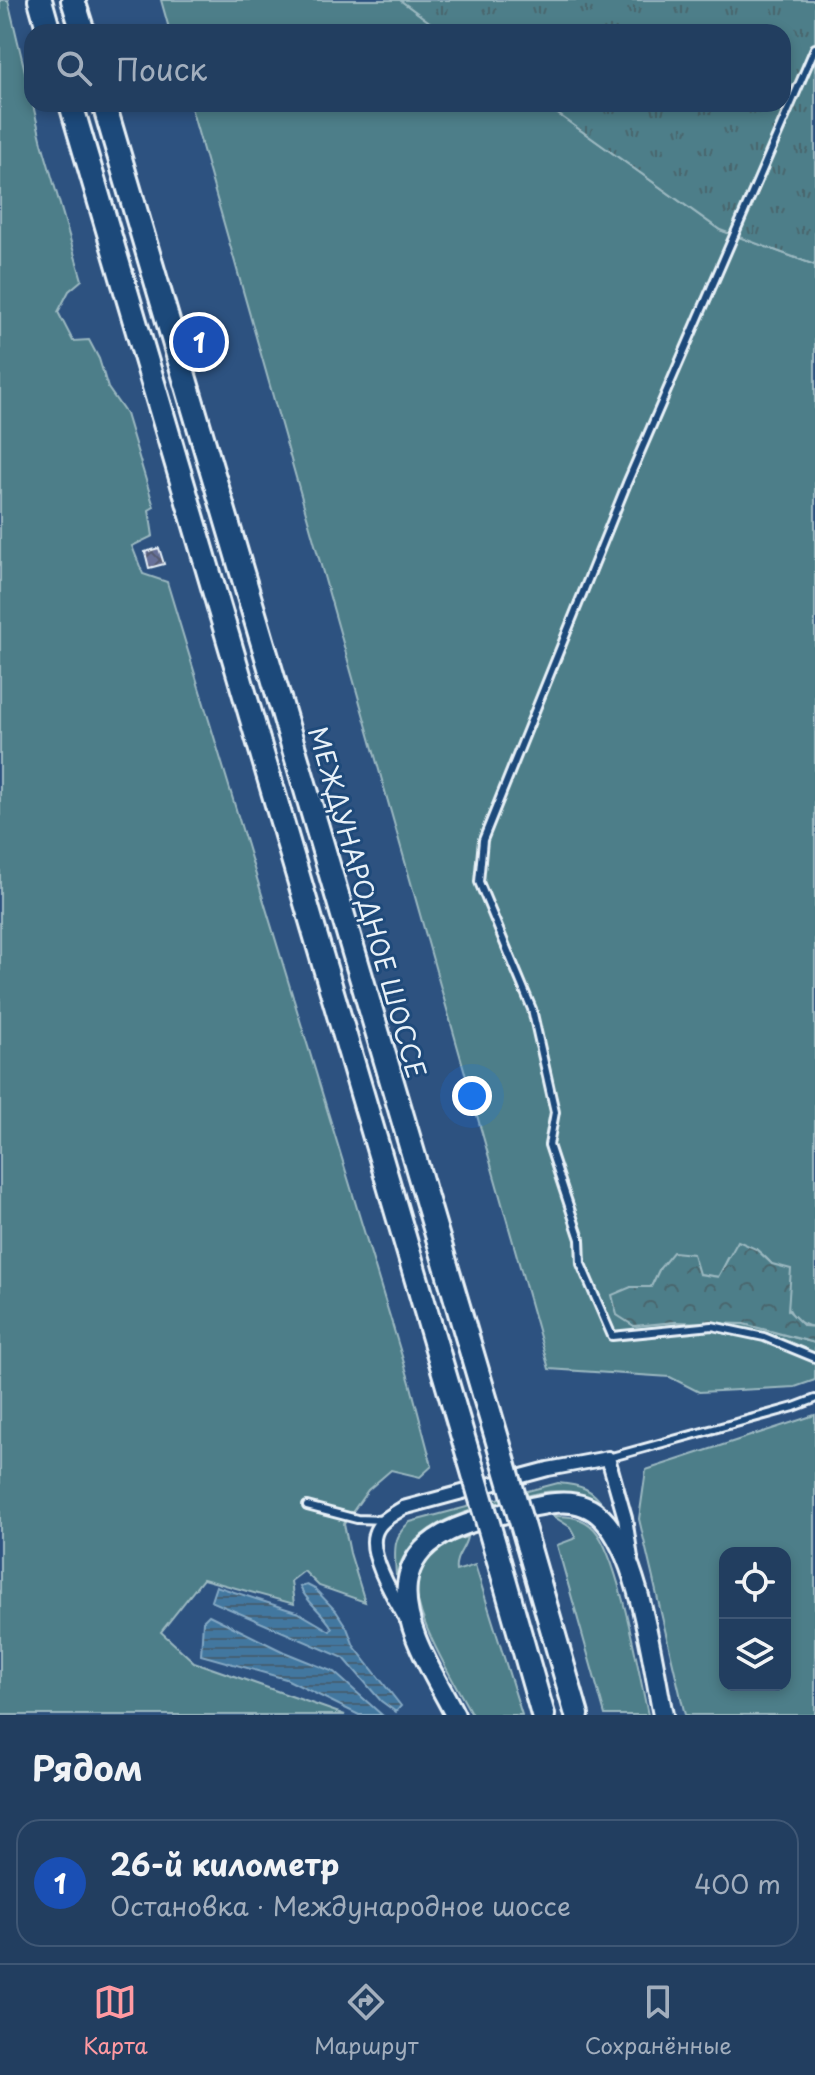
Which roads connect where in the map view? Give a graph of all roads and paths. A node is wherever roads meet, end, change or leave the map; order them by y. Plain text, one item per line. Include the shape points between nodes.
1 (40, 0) edge
2 (73, 0) edge
3 (47, 24) edge
4 (80, 24) edge
5 (815, 48) edge
6 (791, 104) edge
7 (73, 112) edge
8 (106, 112) edge
9 (787, 112) edge
10 (815, 1358) edge
11 (815, 1399) edge
12 (608, 1458) junction
13 (307, 1506) dead end
14 (384, 1520) junction
15 (634, 1577) junction
16 (414, 1633) junction
17 (455, 1715) edge
18 (543, 1715) edge
19 (577, 1715) edge
20 (663, 1715) edge

1 - 3 highway
2 - 4 highway
5 - 6 lane
7 - 18 highway, bridge
8 - 19 highway, МЕЖДУНАРОДНОЕ ШОССЕ, bridge
9 - 10 lane via 627,483 488,826 479,882 532,1009 555,1112 549,1145 580,1239 581,1264 612,1336 712,1326 764,1337
11 - 12 lane
12 - 14 street via 403,1508
12 - 15 street
13 - 14 lane
14 - 16 street via 375,1535 375,1553
15 - 16 street via 617,1540 591,1508 549,1503 478,1520 442,1535 413,1564 407,1585
15 - 20 street
16 - 17 street

